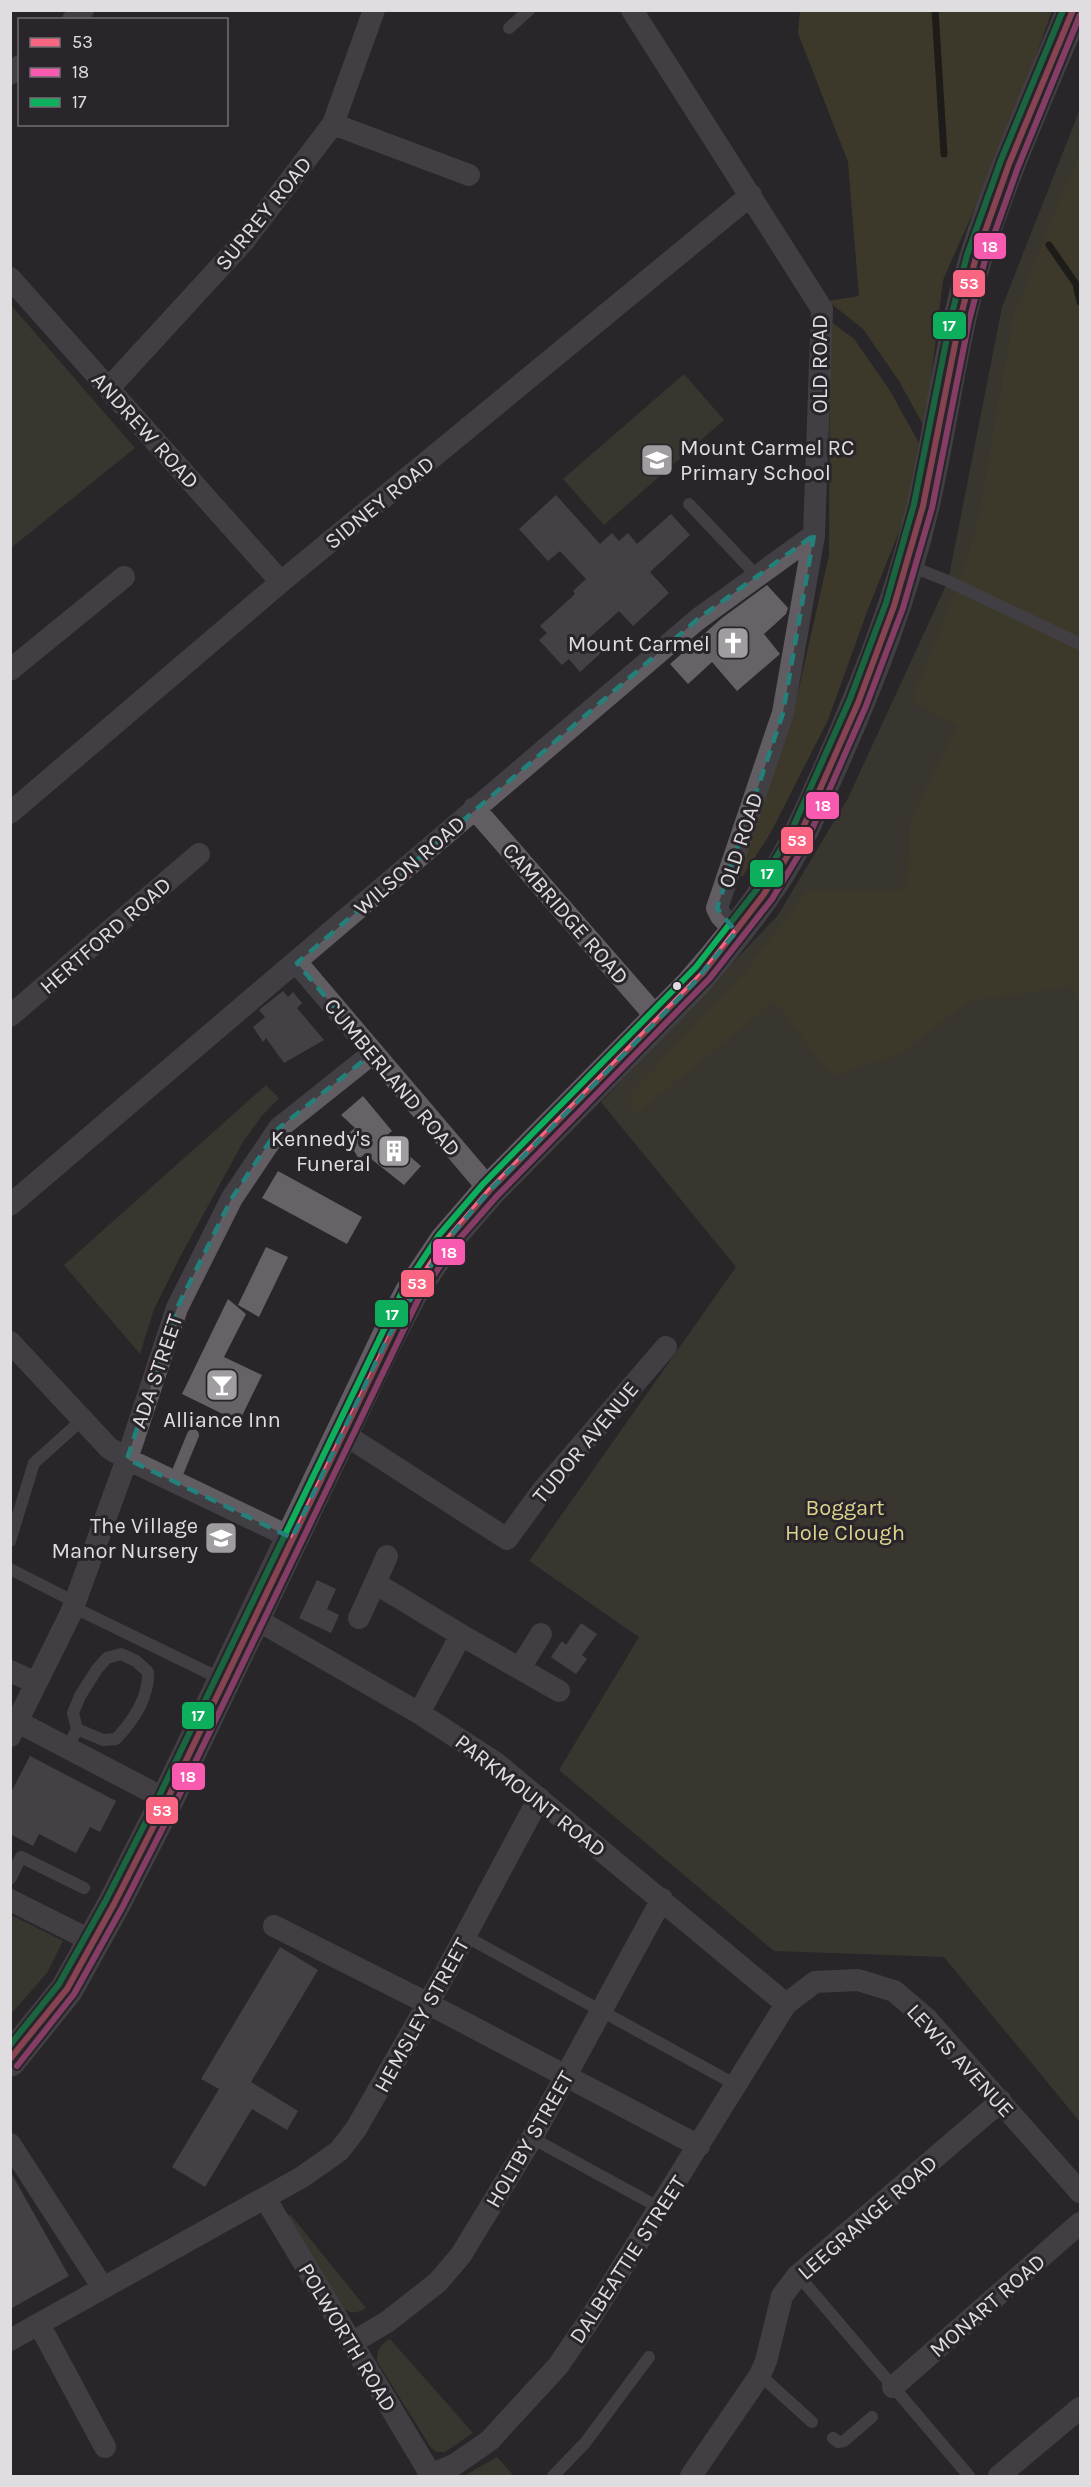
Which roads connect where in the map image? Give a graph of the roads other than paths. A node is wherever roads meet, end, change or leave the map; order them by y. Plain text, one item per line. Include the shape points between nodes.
1 (374, 10) edge
2 (529, 10) edge
3 (632, 10) edge
4 (1073, 10) edge
5 (509, 28) dead end
6 (333, 124) junction
7 (470, 175) dead end
8 (751, 195) junction
9 (10, 278) edge
10 (109, 388) junction
11 (689, 504) dead end
12 (814, 535) junction
13 (908, 565) junction
14 (757, 576) junction
15 (124, 577) dead end
16 (281, 582) junction
17 (1080, 644) edge
18 (10, 670) edge
19 (474, 808) junction
20 (10, 813) edge
21 (199, 854) dead end
22 (736, 932) junction
23 (297, 963) junction
24 (10, 1016) edge
25 (658, 1019) junction
26 (373, 1053) junction
27 (490, 1190) junction
28 (10, 1205) edge
29 (10, 1342) edge
30 (666, 1347) dead end
31 (83, 1419) junction
32 (341, 1432) junction
33 (193, 1435) dead end
34 (127, 1460) junction
35 (174, 1481) junction
36 (292, 1538) junction
37 (10, 1541) edge
38 (387, 1556) dead end
39 (10, 1569) edge
40 (375, 1583) junction
41 (74, 1604) junction
42 (254, 1618) junction
43 (359, 1618) dead end
44 (541, 1634) dead end
45 (461, 1635) junction
46 (520, 1668) junction
47 (10, 1671) edge
48 (224, 1681) junction
49 (36, 1683) junction
50 (559, 1691) dead end
51 (419, 1713) junction
52 (77, 1728) junction
53 (14, 1729) edge
54 (67, 1749) junction
55 (539, 1798) junction
56 (167, 1800) junction
57 (10, 1879) edge
58 (84, 1888) dead end
59 (662, 1899) junction
60 (10, 1900) edge
61 (274, 1926) dead end
62 (465, 1936) junction
63 (94, 1942) junction
64 (427, 2003) junction
65 (786, 2004) junction
66 (601, 2010) junction
67 (10, 2060) edge
68 (566, 2076) junction
69 (738, 2086) junction
70 (1000, 2101) junction
71 (532, 2138) junction
72 (10, 2144) edge
73 (699, 2146) junction
74 (1080, 2192) edge
75 (265, 2198) junction
76 (660, 2208) junction
77 (1080, 2223) edge
78 (798, 2275) junction
79 (104, 2288) junction
80 (39, 2324) junction
81 (10, 2340) edge
82 (352, 2342) junction
83 (649, 2356) dead end
84 (760, 2375) junction
85 (894, 2387) junction
86 (1080, 2408) edge
87 (872, 2417) dead end
88 (812, 2422) dead end
89 (833, 2438) dead end
90 (105, 2447) dead end
91 (430, 2476) edge
92 (553, 2476) edge
93 (690, 2476) edge
94 (969, 2476) edge
95 (999, 2476) edge

1 - 6 street, SURREY ROAD
2 - 5 lane
3 - 8 street, OLD ROAD
4 - 13 main road via 1015,147 976,259
6 - 7 street
6 - 10 street, SURREY ROAD via 244,241
8 - 12 street, OLD ROAD via 822,309
8 - 16 street, SIDNEY ROAD
9 - 10 street, ANDREW ROAD
10 - 16 street, ANDREW ROAD
11 - 14 lane
12 - 14 street, WILSON ROAD
12 - 22 street, OLD ROAD via 783,713 717,908
13 - 17 lane
13 - 22 main road via 848,727 811,811 775,878
14 - 19 street, WILSON ROAD via 698,619
15 - 18 street
16 - 20 street, SIDNEY ROAD
19 - 23 street, WILSON ROAD
19 - 25 street, CAMBRIDGE ROAD
21 - 24 street, HERTFORD ROAD
22 - 25 main road
23 - 26 street, CUMBERLAND ROAD
23 - 28 street, WILSON ROAD
25 - 27 main road
26 - 27 street, CUMBERLAND ROAD
26 - 34 street, ADA STREET via 279,1128 232,1198 177,1308
27 - 32 main road via 446,1241 411,1293
29 - 31 street
30 - 32 street, TUDOR AVENUE via 542,1491 507,1539
31 - 34 street via 109,1448
31 - 37 lane via 34,1463
32 - 36 main road
33 - 35 lane
34 - 35 street
34 - 41 street, ADA STREET
35 - 36 street
36 - 42 main road
38 - 40 street
39 - 41 lane
40 - 43 street
40 - 45 street
41 - 48 lane
41 - 49 street, ADA STREET
42 - 48 main road
42 - 51 street, PARKMOUNT ROAD
44 - 46 street
45 - 46 street
45 - 51 street
46 - 50 street
47 - 49 street
48 - 56 main road
49 - 53 street, ADA STREET
51 - 55 street, PARKMOUNT ROAD via 496,1763
52 - 52 lane via 103,1740 116,1739 130,1724 149,1686 148,1672 121,1654 107,1658 80,1696 73,1713
52 - 54 lane
53 - 54 street
54 - 56 street
55 - 59 street, PARKMOUNT ROAD
55 - 62 street, HEMSLEY STREET
56 - 63 main road
57 - 58 lane via 21,1857
59 - 65 street, PARKMOUNT ROAD
59 - 66 street, HOLTBY STREET
60 - 63 street
61 - 64 street
62 - 64 street, HEMSLEY STREET
62 - 66 lane
63 - 67 main road via 67,1989
64 - 68 street
64 - 75 street, HEMSLEY STREET via 374,2100 339,2151
65 - 69 street, DALBEATTIE STREET
65 - 70 street, LEWIS AVENUE via 815,1982 858,1980 894,1991 927,2019
66 - 68 street, HOLTBY STREET
66 - 69 lane
68 - 71 street, HOLTBY STREET
68 - 73 street
69 - 73 street, DALBEATTIE STREET
70 - 74 street, LEWIS AVENUE
70 - 78 street, LEEGRANGE ROAD
71 - 76 lane
71 - 82 street, HOLTBY STREET via 461,2255 438,2282 387,2322
72 - 79 street
73 - 76 street, DALBEATTIE STREET
75 - 79 street, HEMSLEY STREET
75 - 82 street, POLWORTH ROAD
76 - 91 street, DALBEATTIE STREET via 558,2366 489,2441
77 - 85 street, MONART ROAD
78 - 84 street, LEEGRANGE ROAD via 782,2296
78 - 85 lane
79 - 80 street, HEMSLEY STREET
80 - 81 street, HEMSLEY STREET
80 - 90 street
82 - 91 street, POLWORTH ROAD
83 - 92 lane via 585,2443
84 - 88 lane
84 - 93 street, LEEGRANGE ROAD
85 - 94 lane
86 - 95 street
87 - 89 lane via 844,2441

